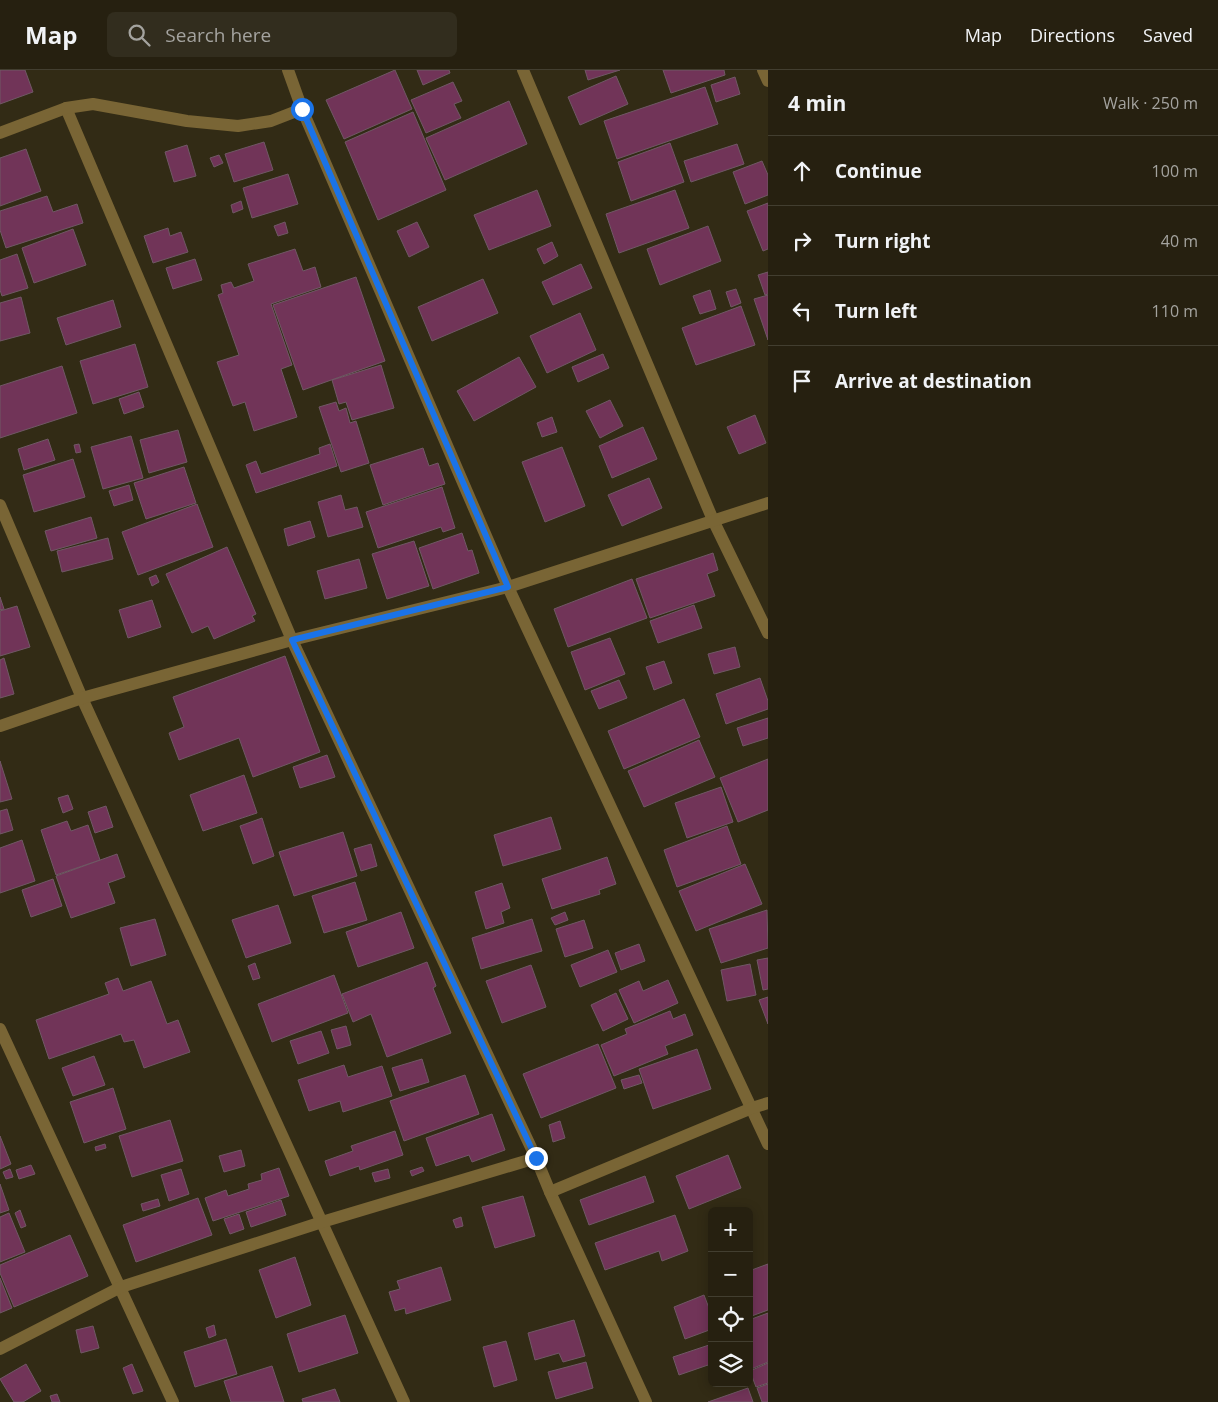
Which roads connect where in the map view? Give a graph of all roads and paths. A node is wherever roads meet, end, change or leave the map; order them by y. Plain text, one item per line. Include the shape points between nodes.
1 (523, 70) edge
2 (763, 70) edge
3 (290, 74) edge
4 (768, 82) edge
5 (66, 108) junction
6 (302, 109) junction
7 (0, 133) edge
8 (768, 503) edge
9 (0, 504) edge
10 (713, 520) junction
11 (508, 587) junction
12 (768, 633) edge
13 (292, 640) junction
14 (82, 698) junction
15 (0, 726) edge
16 (0, 1030) edge
17 (768, 1103) edge
18 (752, 1108) junction
19 (768, 1144) edge
20 (536, 1158) junction
21 (550, 1192) junction
22 (322, 1222) junction
23 (121, 1287) junction
24 (0, 1349) edge
25 (173, 1402) edge
26 (404, 1402) edge
27 (646, 1402) edge

1 - 10 street
2 - 4 street
3 - 6 street
5 - 6 street via 93,104 187,121 238,126 272,121
5 - 7 street
5 - 13 street
6 - 11 street
8 - 10 street
9 - 14 street
10 - 11 street
10 - 12 street
11 - 13 street
11 - 18 street
13 - 14 street
13 - 20 street
14 - 15 street
14 - 22 street
16 - 23 street
17 - 18 street
18 - 19 street
18 - 21 street
20 - 21 street
20 - 22 street
21 - 27 street
22 - 23 street
22 - 26 street
23 - 24 street
23 - 25 street

